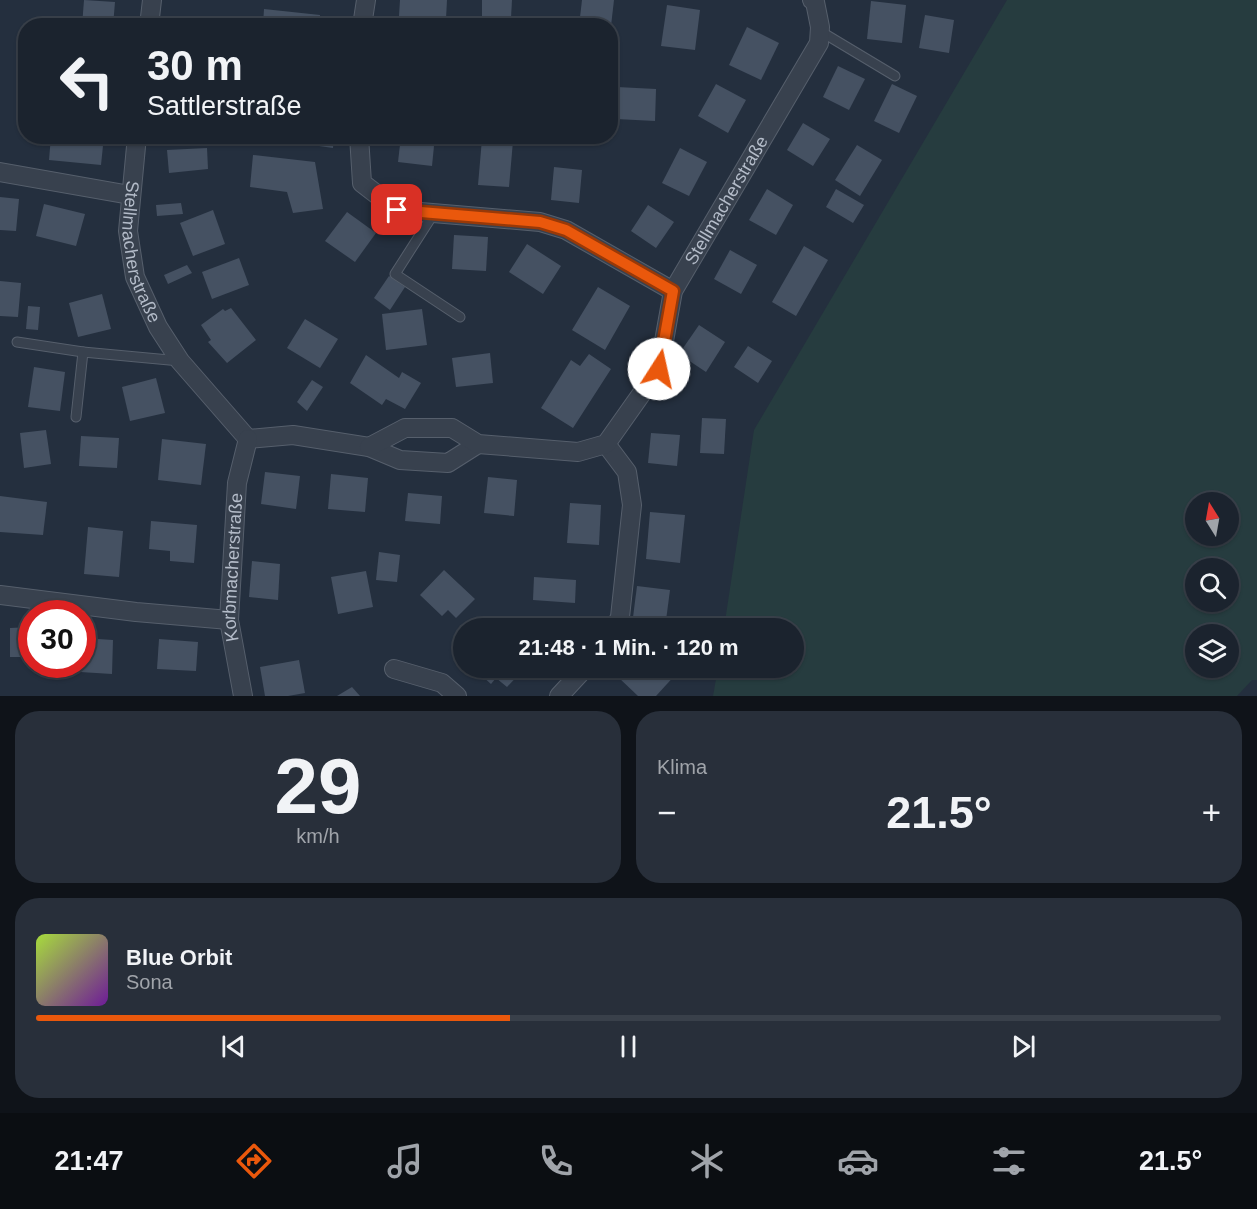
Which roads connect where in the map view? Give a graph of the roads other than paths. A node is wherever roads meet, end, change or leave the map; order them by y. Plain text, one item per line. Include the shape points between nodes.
1 (152, 0) edge
2 (366, 0) edge
3 (815, 1) edge
4 (150, 18) edge
5 (363, 18) edge
6 (820, 31) junction
7 (895, 76) dead end
8 (136, 144) edge
9 (360, 144) edge
10 (0, 172) edge
11 (130, 195) junction
12 (434, 213) junction
13 (673, 291) junction
14 (460, 317) dead end
15 (17, 342) dead end
16 (83, 352) junction
17 (180, 361) junction
18 (76, 417) dead end
19 (248, 439) junction
20 (478, 444) junction
21 (606, 444) junction
22 (369, 447) junction
23 (0, 595) edge
24 (620, 618) edge
25 (229, 620) junction
26 (394, 669) dead end
27 (576, 678) edge
28 (243, 696) edge
29 (457, 696) edge
30 (559, 696) edge

1 - 4 street
2 - 5 street
3 - 6 street, Stellmacherstraße
6 - 7 lane
6 - 13 street, Stellmacherstraße via 819,43
8 - 11 street, Stellmacherstraße
9 - 12 street via 362,183 397,210
10 - 11 street
11 - 17 street, Stellmacherstraße via 128,231 135,277 158,327
12 - 13 street via 540,222 566,230
12 - 14 lane via 395,274
13 - 21 street, Stellmacherstraße via 659,369
15 - 16 lane
16 - 17 lane
16 - 18 lane
17 - 19 street, Stellmacherstraße
19 - 22 street via 293,435
19 - 25 street, Korbmacherstraße via 237,483
20 - 21 street via 578,452
20 - 22 street via 448,463 400,460
20 - 22 street via 452,428 405,428
21 - 24 street via 627,472 632,505
23 - 25 street
25 - 28 street, Korbmacherstraße
26 - 29 street via 442,682
27 - 30 street

